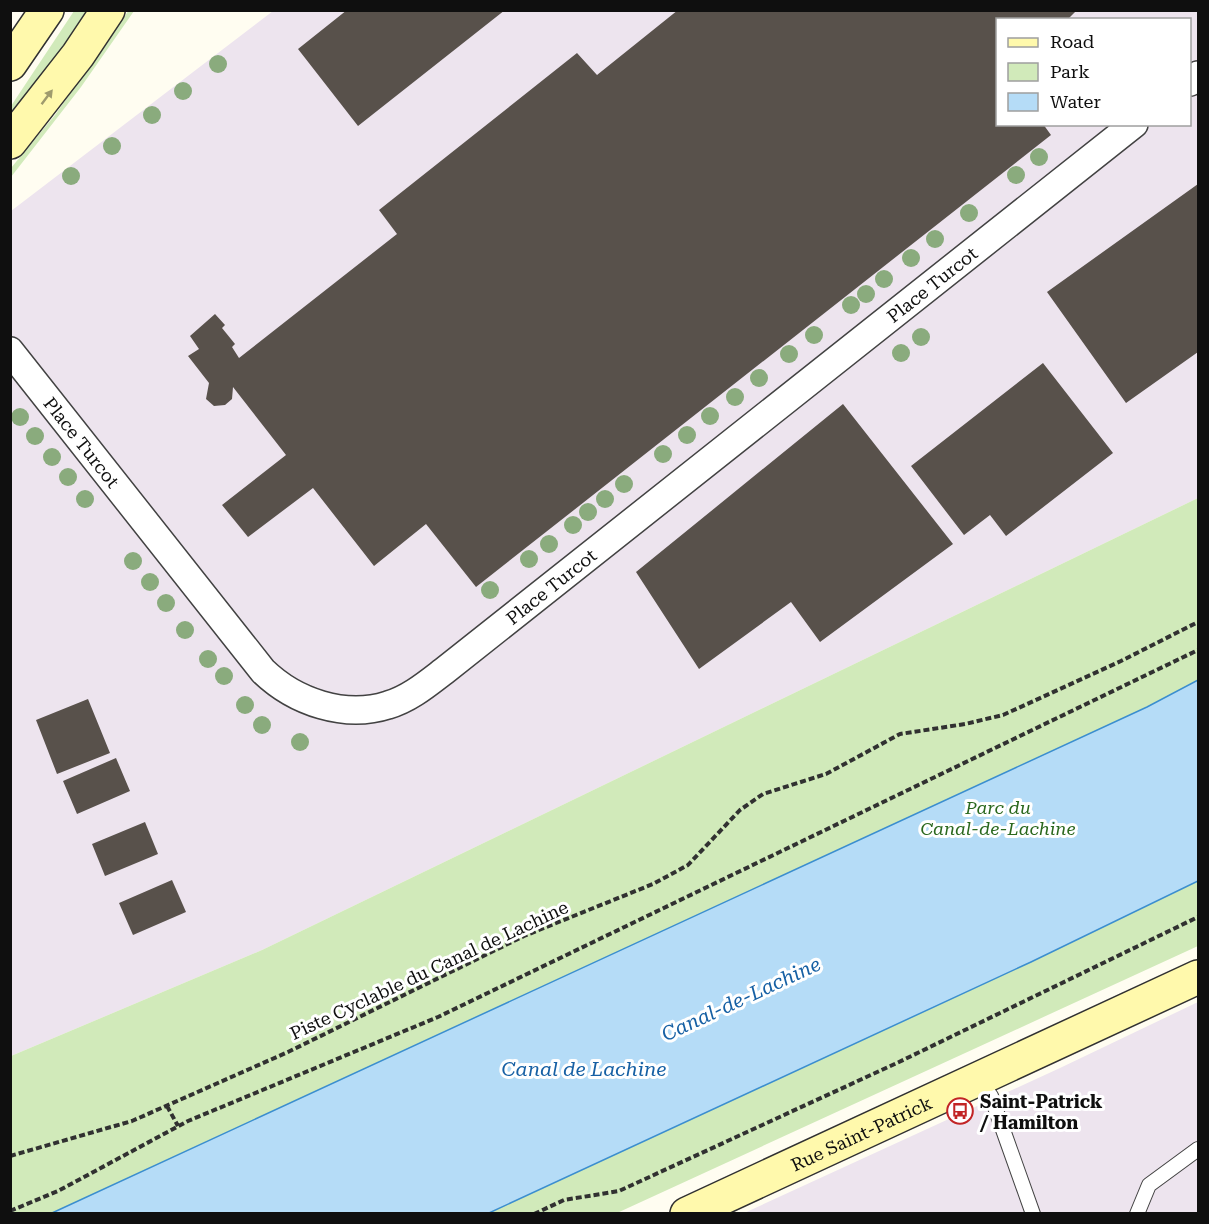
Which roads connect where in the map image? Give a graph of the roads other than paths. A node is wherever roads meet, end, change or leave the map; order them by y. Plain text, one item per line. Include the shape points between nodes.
1 (48, 10) edge
2 (108, 10) edge
3 (10, 64) edge
4 (1131, 126) edge
5 (10, 142) edge
6 (10, 351) edge
7 (1198, 977) edge
8 (979, 1079) junction
9 (1198, 1149) edge
10 (687, 1214) edge
11 (1033, 1214) edge
12 (1137, 1214) edge

1 - 3 main road
5 -> 2 main road via 78,56
4 - 6 street, Place Turcot via 444,671 398,702 372,709 341,709 309,700 283,688 263,671
7 - 8 main road, Rue Saint-Patrick
8 - 10 main road, Rue Saint-Patrick
8 - 11 lane via 991,1096
9 - 12 lane via 1149,1185

